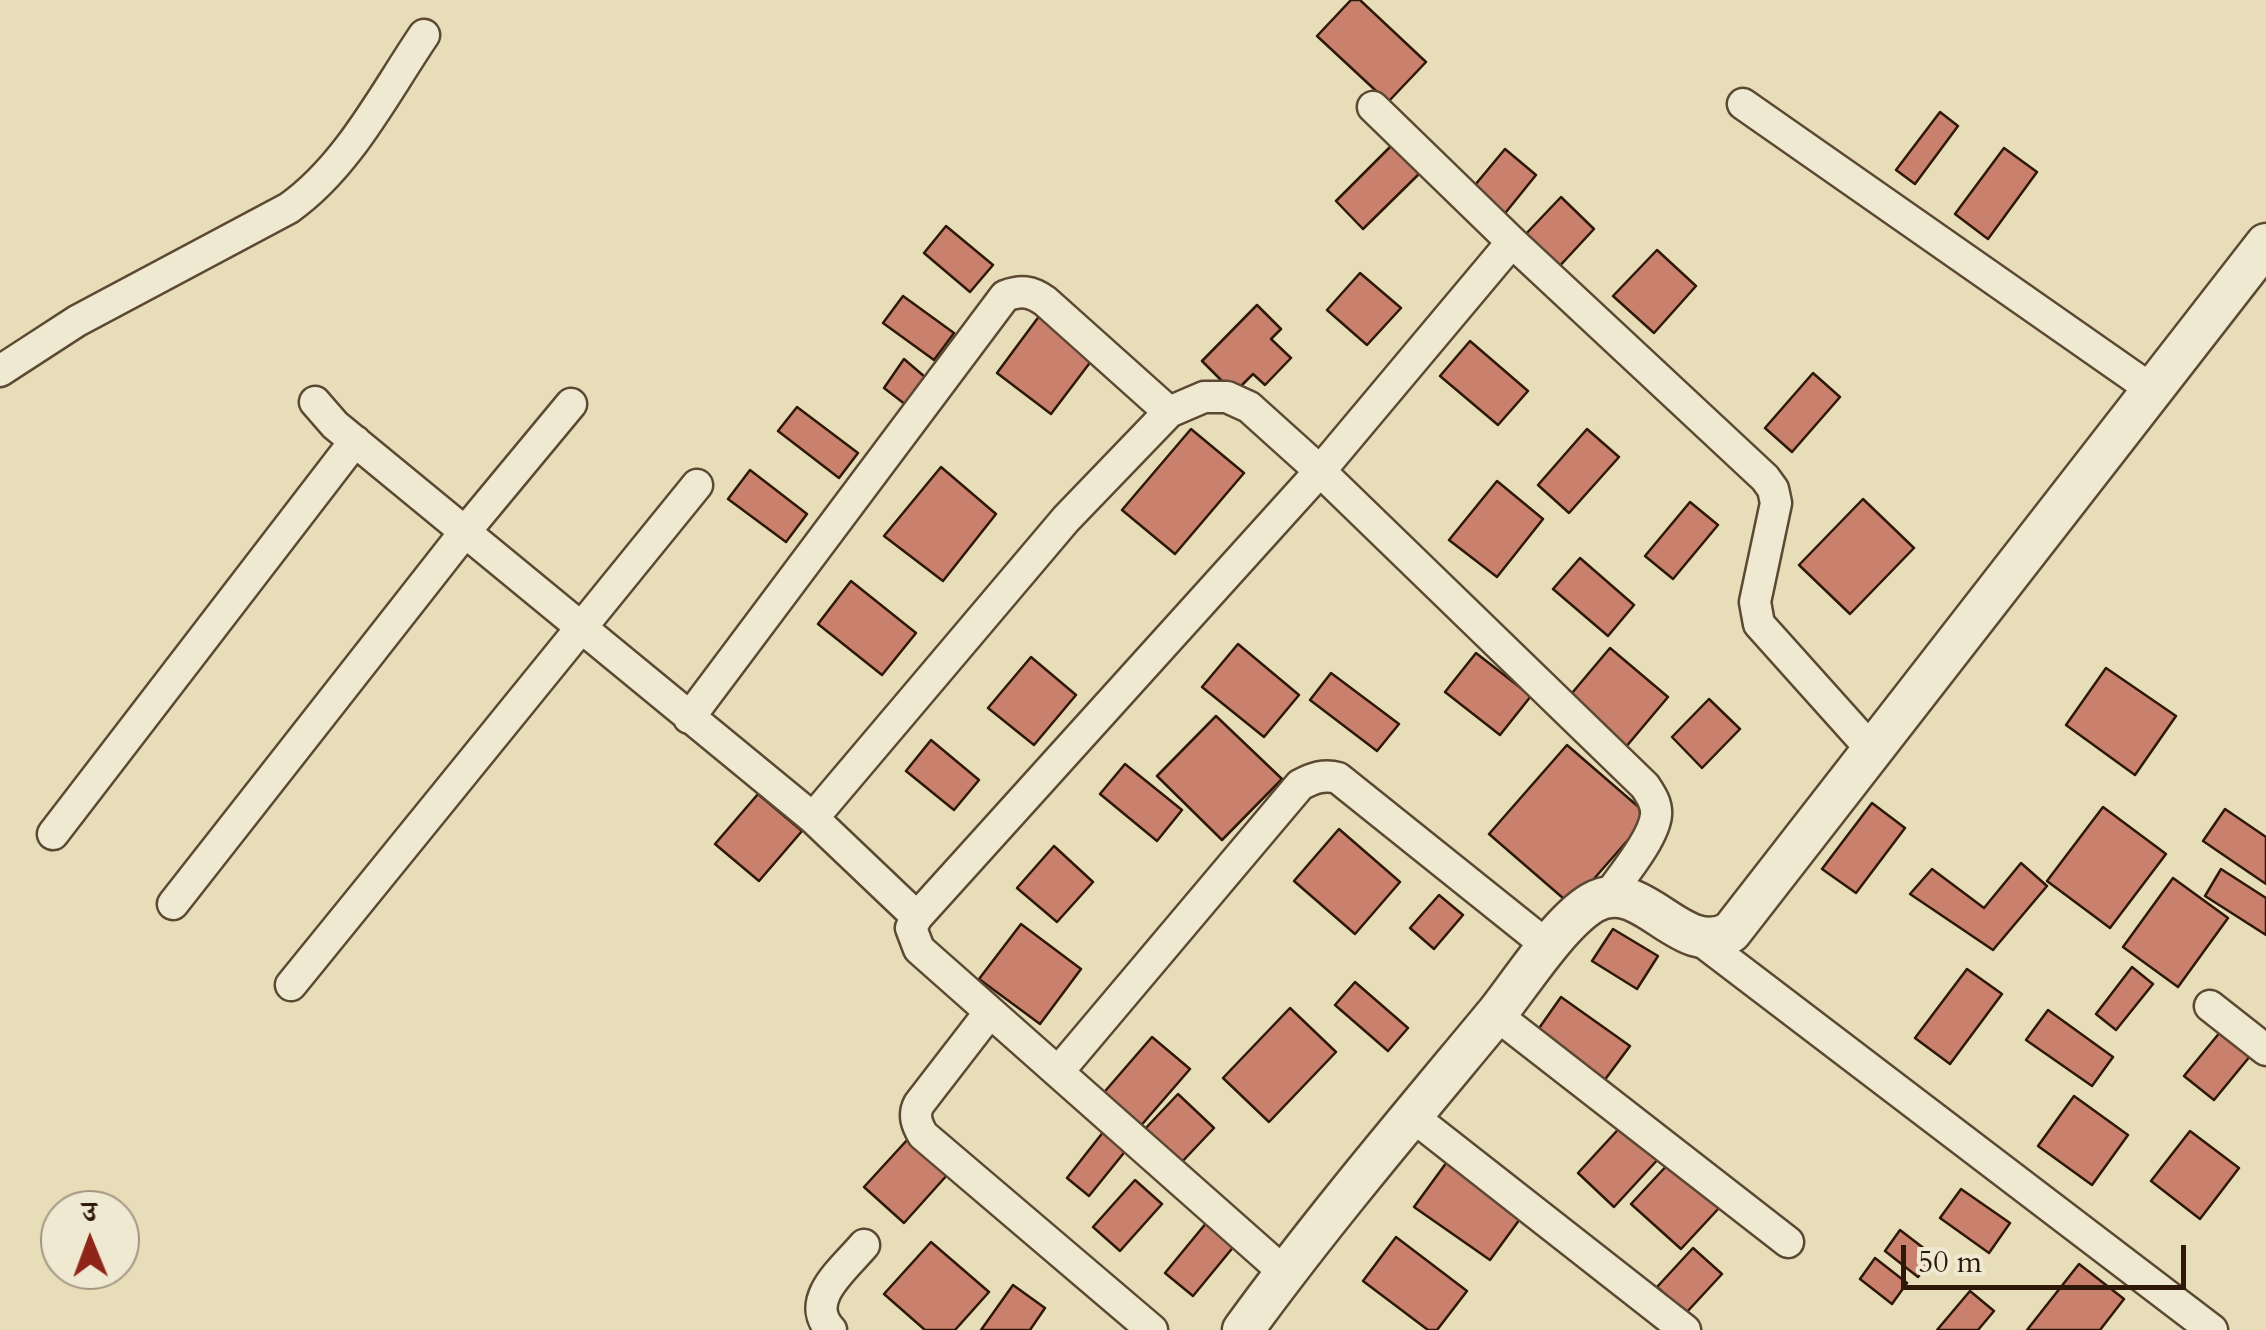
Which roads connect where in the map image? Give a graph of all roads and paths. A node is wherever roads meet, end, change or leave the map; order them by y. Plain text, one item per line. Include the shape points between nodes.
1 (424, 35) dead end
2 (1743, 104) dead end
3 (1373, 107) dead end
4 (1512, 242) junction
5 (2266, 244) edge
6 (0, 371) edge
7 (2151, 389) junction
8 (315, 402) dead end
9 (571, 404) dead end
10 (1169, 412) junction
11 (355, 441) junction
12 (1320, 471) junction
13 (697, 485) dead end
14 (464, 534) junction
15 (580, 629) junction
16 (689, 718) junction
17 (1872, 750) junction
18 (813, 818) junction
19 (53, 834) dead end
20 (1607, 898) junction
21 (174, 904) dead end
22 (917, 917) junction
23 (1698, 939) junction
24 (1549, 947) junction
25 (291, 985) dead end
26 (2210, 1006) dead end
27 (990, 1012) junction
28 (1495, 1014) junction
29 (2266, 1050) edge
30 (1058, 1072) junction
31 (1412, 1116) junction
32 (1788, 1242) dead end
33 (864, 1244) dead end
34 (1285, 1273) junction
35 (1670, 1325) edge
36 (831, 1330) edge
37 (1152, 1330) edge
38 (1244, 1330) edge
39 (2212, 1330) edge

1 - 6 street via 309,194 77,321
2 - 7 street
3 - 4 street
4 - 12 street
4 - 17 street via 1773,488 1774,521 1755,602 1759,624
5 - 7 street
7 - 17 street
8 - 11 street
9 - 14 street
10 - 12 street via 1204,397 1227,397 1248,407
10 - 16 street via 1046,301 1018,291 1005,296
10 - 18 street via 1066,518
11 - 14 street
11 - 19 street
12 - 20 street via 1645,786 1656,816
12 - 22 street
13 - 15 street
14 - 15 street
14 - 21 street
15 - 16 street
15 - 25 street
16 - 18 street
17 - 23 street via 1731,932
18 - 22 street
20 - 23 street via 1634,901
20 - 24 street via 1592,903
22 - 27 street via 911,928 919,950
23 - 39 street
24 - 28 street
24 - 30 street via 1338,778 1314,778 1300,785
26 - 29 street
27 - 30 street
27 - 37 street via 919,1104 917,1125
28 - 31 street
28 - 32 street
30 - 34 street
31 - 34 street
31 - 35 street
33 - 36 street via 818,1305
34 - 38 street

